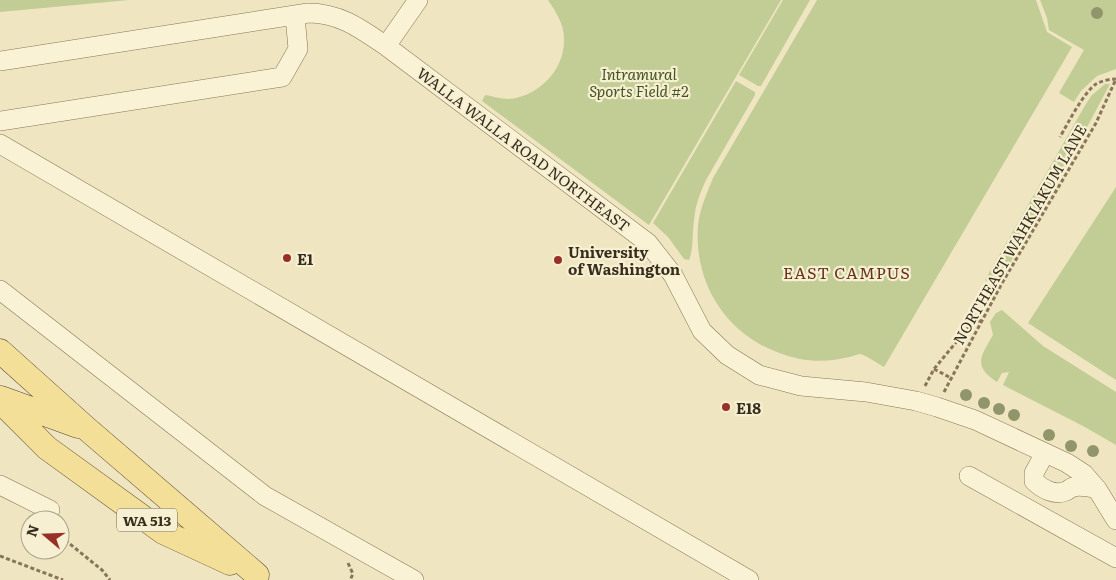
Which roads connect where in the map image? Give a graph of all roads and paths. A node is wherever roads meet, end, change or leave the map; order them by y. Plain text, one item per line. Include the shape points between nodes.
1 (418, 0) edge
2 (295, 16) junction
3 (386, 46) junction
4 (0, 61) edge
5 (1116, 80) edge
6 (0, 121) edge
7 (1060, 137) dead end
8 (0, 144) edge
9 (0, 290) edge
10 (982, 320) junction
11 (0, 351) edge
12 (934, 369) junction
13 (951, 378) junction
14 (926, 384) dead end
15 (943, 395) dead end
16 (0, 400) edge
17 (0, 426) edge
18 (87, 429) junction
19 (47, 448) junction
20 (1045, 453) junction
21 (969, 476) dead end
22 (0, 485) edge
23 (1097, 489) junction
24 (50, 510) dead end
25 (1116, 520) edge
26 (70, 544) edge
27 (0, 556) edge
28 (1116, 558) edge
29 (346, 560) dead end
30 (261, 578) edge
31 (63, 580) edge
32 (110, 580) edge
33 (350, 580) edge
34 (414, 580) edge
35 (749, 580) edge

1 - 3 street
2 - 3 street, WALLA WALLA ROAD NORTHEAST via 319,13 341,18
2 - 4 street, WALLA WALLA ROAD NORTHEAST
2 - 6 street via 298,49 282,77
3 - 20 street, WALLA WALLA ROAD NORTHEAST via 648,243 673,275 702,332 726,355 759,375 802,386 866,392 937,407 975,420
5 - 7 path via 1096,84
5 - 10 path, NORTHEAST WAHKIAKUM LANE via 1096,123
8 - 35 street
9 - 34 street via 265,496
10 - 12 path via 972,323
10 - 13 path, NORTHEAST WAHKIAKUM LANE
11 - 18 main road, WA 513
12 - 13 path
12 - 14 path
13 - 15 path, NORTHEAST WAHKIAKUM LANE
16 - 18 main road
16 - 19 main road, WA 513
17 - 19 main road
18 - 30 main road, WA 513
19 - 30 main road, WA 513 via 163,532
20 - 23 street, WALLA WALLA ROAD NORTHEAST via 1084,474
20 - 23 street via 1034,473 1034,481 1040,488 1065,492 1084,486
21 - 28 street
22 - 24 street
23 - 25 street, WALLA WALLA ROAD NORTHEAST
26 - 32 path
27 - 31 path
29 - 33 path via 353,574

